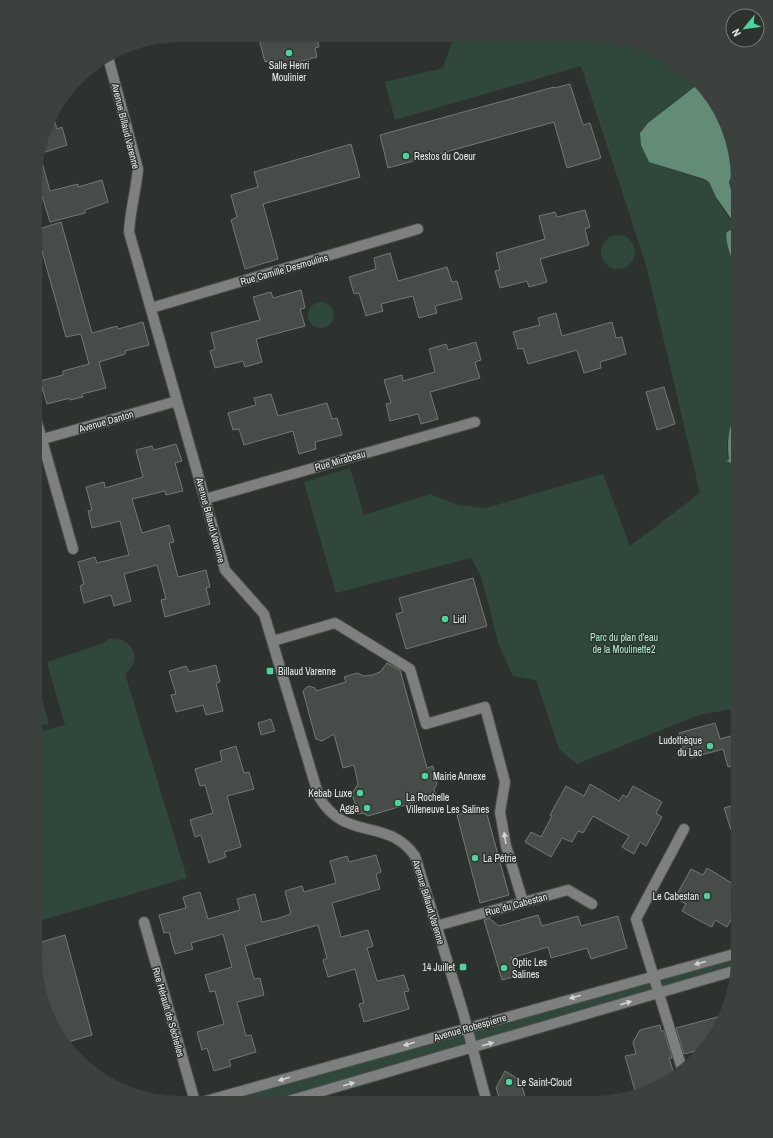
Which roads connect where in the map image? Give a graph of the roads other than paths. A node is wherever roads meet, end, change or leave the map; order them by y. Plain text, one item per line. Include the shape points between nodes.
1 (109, 61) edge
2 (418, 229) dead end
3 (151, 308) junction
4 (177, 401) junction
5 (475, 422) dead end
6 (42, 440) edge
7 (42, 451) edge
8 (205, 499) junction
9 (73, 549) dead end
10 (273, 641) junction
11 (684, 829) dead end
12 (523, 902) junction
13 (592, 904) dead end
14 (144, 922) dead end
15 (436, 926) junction
16 (731, 955) edge
17 (730, 972) edge
18 (652, 976) junction
19 (659, 994) junction
20 (467, 1028) junction
21 (472, 1049) junction
22 (680, 1065) edge
23 (193, 1096) edge
24 (223, 1096) edge
25 (306, 1096) edge
26 (485, 1096) edge

1 - 3 street, Avenue Billaud Varenne via 138,170 129,232
2 - 3 street, Rue Camille Desmoulins
3 - 4 street, Avenue Billaud Varenne
4 - 6 street, Avenue Danton
4 - 8 street, Avenue Billaud Varenne
5 - 8 street, Rue Mirabeau
7 - 9 street
8 - 10 street, Avenue Billaud Varenne via 224,570 264,614
12 -> 10 street via 506,846 500,812 505,782 485,707 426,724 410,669 335,623
10 - 15 street, Avenue Billaud Varenne via 319,797 326,808 343,822 395,837 408,846 419,867
11 - 18 street via 636,919
12 - 13 street, Rue du Cabestan via 568,890
12 - 15 street, Rue du Cabestan
14 - 23 street, Rue Hérault de Séchelles
15 - 20 street, Avenue Billaud Varenne
16 -> 18 street, Avenue Robespierre
17 - 19 street
18 - 19 street
18 -> 20 street, Avenue Robespierre
21 -> 19 street
19 - 22 street
20 - 21 street, Avenue Billaud Varenne
20 -> 24 street, Avenue Robespierre
25 -> 21 street
21 - 26 street, Avenue Billaud Varenne

